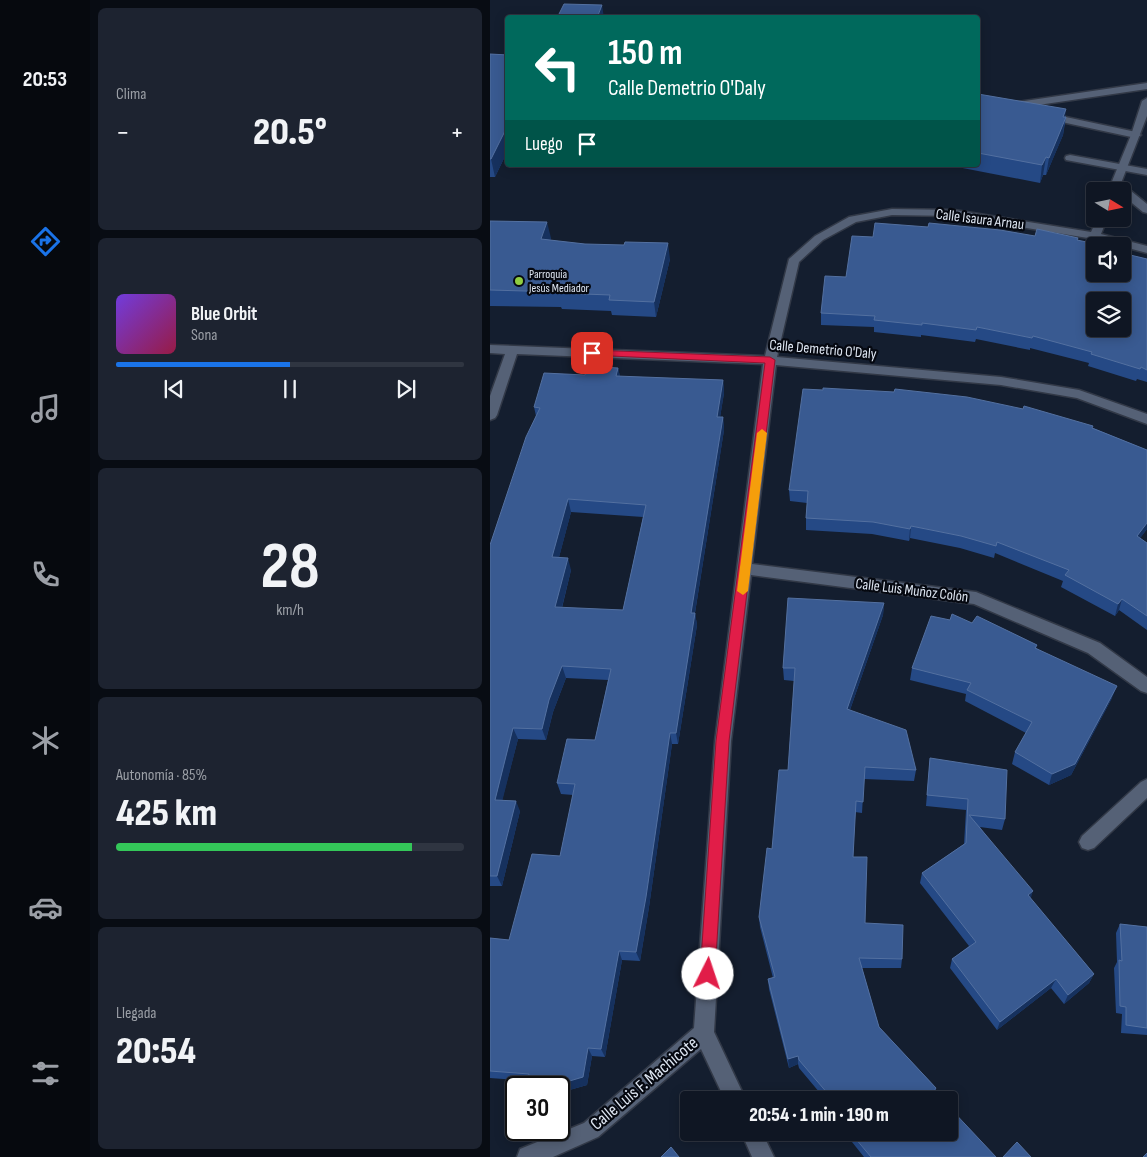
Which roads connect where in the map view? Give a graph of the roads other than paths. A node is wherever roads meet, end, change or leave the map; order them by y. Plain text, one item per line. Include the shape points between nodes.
1 (1147, 86) edge
2 (1147, 102) edge
3 (1136, 135) junction
4 (1070, 158) dead end
5 (1122, 167) junction
6 (1147, 172) edge
7 (1116, 182) edge
8 (1131, 199) edge
9 (1147, 210) edge
10 (1098, 228) edge
11 (1094, 236) junction
12 (1147, 250) edge
13 (490, 349) edge
14 (513, 350) junction
15 (770, 360) junction
16 (490, 415) edge
17 (1147, 419) edge
18 (746, 569) junction
19 (1147, 686) edge
20 (1147, 787) edge
21 (1088, 842) dead end
22 (704, 1033) junction
23 (732, 1091) edge
24 (755, 1141) edge
25 (528, 1157) edge
26 (763, 1157) edge

1 - 3 street via 1003,107
2 - 3 street
3 - 5 street
4 - 5 street
5 - 6 street
5 - 7 street
8 - 9 street
10 - 11 street
11 - 12 street, Calle Isaura Arnau
11 - 15 street, Calle Isaura Arnau via 954,213 892,212 853,219 819,238 793,261
13 - 14 street, Calle Demetrio O'Daly
14 - 15 street, Calle Demetrio O'Daly
14 - 16 street
15 - 17 street, Calle Demetrio O'Daly via 1001,381 1079,394
15 - 18 street, Calle Isaura Arnau
18 - 19 street, Calle Luis Muñoz Colón via 976,598 1094,648
18 - 22 street, Calle Isaura Arnau via 722,741
20 - 21 street
22 - 23 street
22 - 25 street, Calle Luis F. Machicote via 591,1130
24 - 26 street

